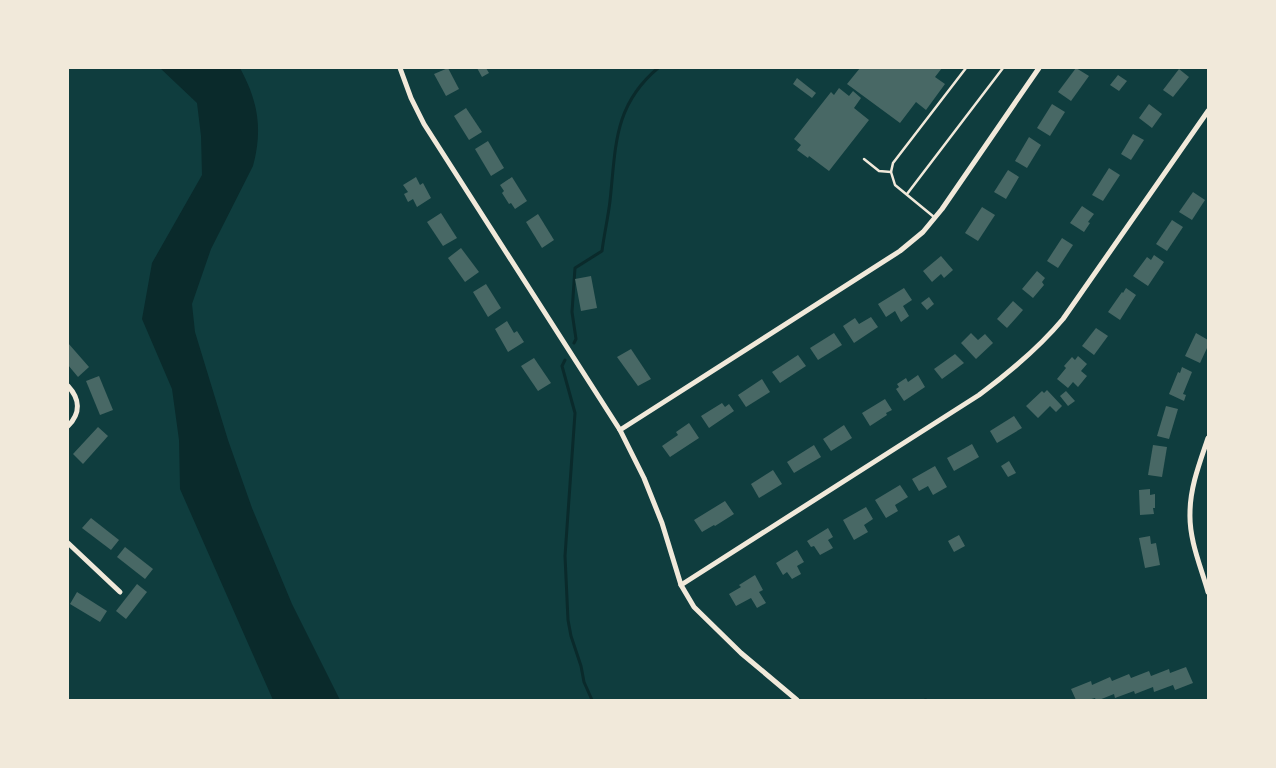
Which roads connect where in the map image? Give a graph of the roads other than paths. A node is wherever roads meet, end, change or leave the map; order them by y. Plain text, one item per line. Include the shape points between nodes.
1 (400, 68) edge
2 (966, 68) edge
3 (1003, 68) edge
4 (1039, 68) edge
5 (1208, 111) edge
6 (864, 159) dead end
7 (891, 172) junction
8 (907, 194) junction
9 (935, 218) junction
10 (68, 386) edge
11 (68, 426) edge
12 (620, 430) junction
13 (1208, 438) edge
14 (68, 543) edge
15 (681, 585) junction
16 (120, 592) dead end
17 (1208, 592) edge
18 (798, 700) edge

1 - 12 street via 424,124
2 - 7 lane via 892,163
3 - 8 lane
4 - 9 street
5 - 15 street via 1063,319 1014,370
6 - 7 lane via 879,172
7 - 8 lane via 895,185
8 - 9 lane
9 - 12 street via 900,251
10 - 11 street via 78,405 77,414
12 - 15 street via 648,487
13 - 17 street via 1195,476 1190,514 1194,547
14 - 16 street
15 - 18 street via 694,607 741,653

